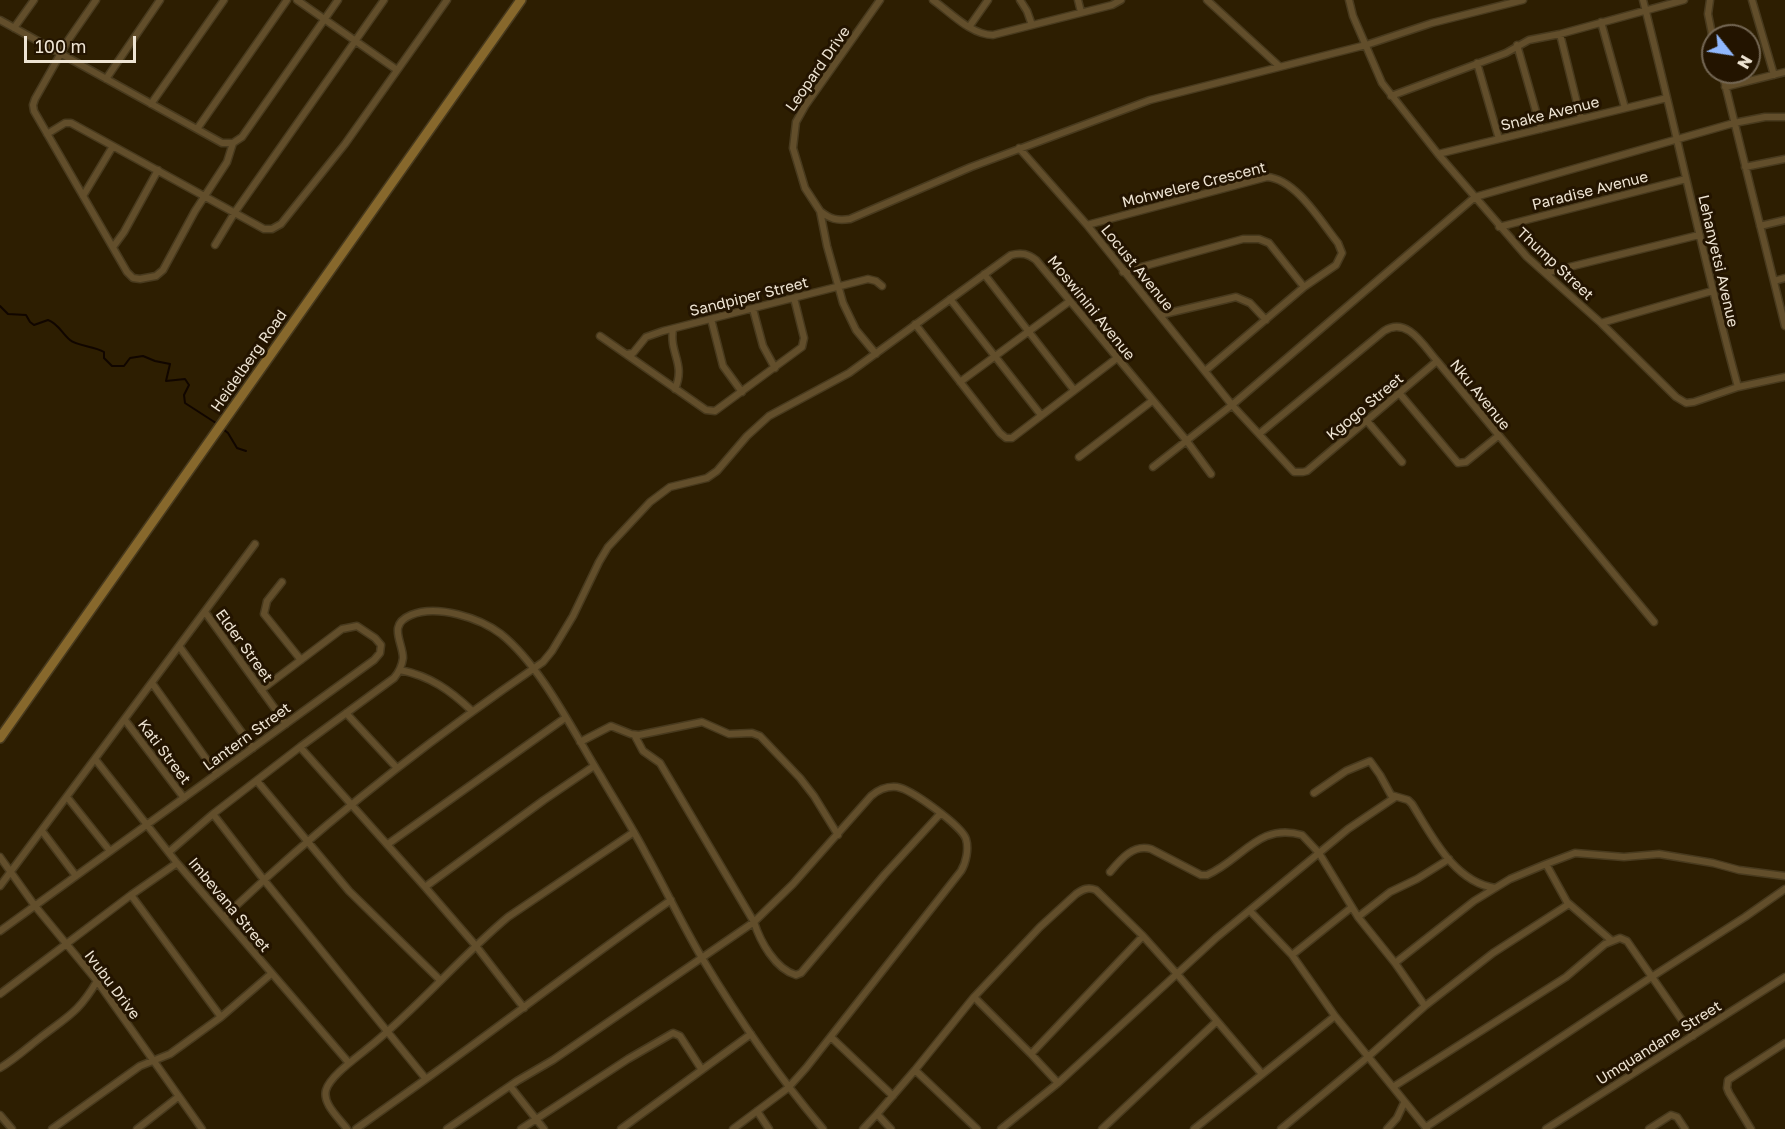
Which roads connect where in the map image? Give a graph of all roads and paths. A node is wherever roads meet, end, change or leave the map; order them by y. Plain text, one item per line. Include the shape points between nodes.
1 (34, 0) edge
2 (96, 0) edge
3 (160, 0) edge
4 (224, 0) edge
5 (287, 0) edge
6 (297, 0) edge
7 (338, 0) edge
8 (384, 0) edge
9 (447, 0) edge
10 (521, 0) edge
11 (880, 0) edge
12 (934, 0) edge
13 (988, 0) edge
14 (1020, 0) edge
15 (1078, 0) edge
16 (1121, 0) edge
17 (1207, 0) edge
18 (1349, 0) edge
19 (1523, 0) edge
20 (1643, 0) edge
21 (1684, 0) edge
22 (1710, 0) edge
23 (1752, 0) edge
24 (1645, 10) junction
25 (1081, 12) junction
26 (324, 19) junction
27 (0, 20) edge
28 (1601, 22) junction
29 (1710, 24) edge
30 (1032, 26) junction
31 (969, 27) junction
32 (14, 28) junction
33 (1560, 34) junction
34 (355, 41) junction
35 (1366, 45) junction
36 (1517, 45) junction
37 (60, 54) junction
38 (1477, 63) junction
39 (1279, 66) junction
40 (396, 70) junction
41 (1785, 72) edge
42 (1774, 75) junction
43 (106, 79) junction
44 (1724, 84) edge
45 (1725, 87) junction
46 (1391, 96) junction
47 (1667, 98) junction
48 (150, 104) junction
49 (1625, 108) junction
50 (1785, 117) edge
51 (1581, 119) junction
52 (1734, 123) junction
53 (197, 129) junction
54 (1541, 129) junction
55 (46, 134) junction
56 (1499, 139) junction
57 (1678, 140) junction
58 (233, 143) junction
59 (113, 146) junction
60 (1019, 148) junction
61 (1438, 154) junction
62 (1785, 159) edge
63 (1745, 166) junction
64 (158, 170) junction
65 (1686, 179) junction
66 (83, 196) junction
67 (205, 196) junction
68 (1475, 197) junction
69 (820, 211) junction
70 (234, 212) junction
71 (1785, 220) edge
72 (1087, 225) junction
73 (1499, 226) junction
74 (1760, 226) junction
75 (1699, 235) junction
76 (215, 244) dead end
77 (113, 248) junction
78 (1123, 272) junction
79 (1545, 273) junction
80 (984, 274) junction
81 (1785, 279) edge
82 (1774, 281) junction
83 (882, 286) dead end
84 (839, 287) junction
85 (1304, 287) junction
86 (1712, 291) junction
87 (794, 298) junction
88 (950, 298) junction
89 (1070, 301) junction
90 (753, 309) junction
91 (1160, 315) junction
92 (711, 319) junction
93 (1266, 320) junction
94 (1601, 323) junction
95 (915, 324) junction
96 (1785, 326) edge
97 (673, 329) junction
98 (1029, 332) junction
99 (600, 336) dead end
100 (627, 354) junction
101 (876, 354) junction
102 (994, 357) junction
103 (1117, 358) junction
104 (1437, 361) junction
105 (775, 368) junction
106 (1205, 371) junction
107 (1785, 377) edge
108 (960, 382) junction
109 (1738, 387) junction
110 (675, 389) junction
111 (1074, 390) junction
112 (742, 392) junction
113 (1400, 394) junction
114 (1152, 401) junction
115 (1232, 405) junction
116 (1041, 415) junction
117 (1366, 421) junction
118 (1259, 434) junction
119 (1498, 436) junction
120 (1186, 440) junction
121 (1079, 457) dead end
122 (1402, 462) dead end
123 (1153, 467) dead end
124 (1307, 471) joint
125 (1211, 474) dead end
126 (255, 544) dead end
127 (282, 582) dead end
128 (205, 612) junction
129 (1654, 622) dead end
130 (179, 646) junction
131 (301, 660) junction
132 (533, 668) junction
133 (400, 670) junction
134 (152, 683) junction
135 (261, 690) junction
136 (472, 711) junction
137 (346, 712) junction
138 (565, 718) junction
139 (125, 720) junction
140 (286, 724) junction
141 (636, 736) junction
142 (0, 738) edge
143 (580, 742) junction
144 (300, 747) junction
145 (253, 748) junction
146 (95, 759) junction
147 (594, 766) junction
148 (397, 768) junction
149 (217, 774) junction
150 (257, 781) junction
151 (1314, 793) dead end
152 (67, 797) junction
153 (184, 798) junction
154 (1394, 798) junction
155 (350, 805) junction
156 (213, 814) junction
157 (939, 814) junction
158 (146, 825) junction
159 (42, 831) junction
160 (634, 832) junction
161 (838, 835) junction
162 (306, 842) junction
163 (388, 844) junction
164 (110, 851) junction
165 (169, 852) junction
166 (1319, 853) junction
167 (0, 857) edge
168 (1449, 859) junction
169 (177, 863) junction
170 (1545, 864) junction
171 (1110, 872) dead end
172 (11, 873) junction
173 (76, 876) junction
174 (1785, 876) edge
175 (264, 880) junction
176 (0, 886) edge
177 (425, 887) junction
178 (1495, 888) junction
179 (1785, 888) edge
180 (131, 895) junction
181 (671, 900) junction
182 (1569, 904) junction
183 (35, 906) junction
184 (1352, 908) junction
185 (1250, 911) junction
186 (224, 917) junction
187 (1358, 917) junction
188 (754, 922) junction
189 (0, 931) edge
190 (1143, 936) junction
191 (1612, 941) junction
192 (66, 945) junction
193 (476, 946) junction
194 (1292, 955) junction
195 (702, 958) junction
196 (1395, 963) junction
197 (271, 974) junction
198 (1177, 974) junction
199 (1653, 976) junction
200 (1785, 977) edge
201 (440, 980) junction
202 (97, 981) junction
203 (0, 994) edge
204 (974, 997) junction
205 (1425, 1006) junction
206 (524, 1008) junction
207 (1335, 1016) junction
208 (221, 1017) junction
209 (1216, 1022) junction
210 (388, 1032) junction
211 (751, 1034) junction
212 (1693, 1036) junction
213 (832, 1038) junction
214 (1785, 1043) edge
215 (1030, 1054) junction
216 (1369, 1056) junction
217 (152, 1061) junction
218 (349, 1063) junction
219 (0, 1068) edge
220 (702, 1070) junction
221 (915, 1070) junction
222 (1262, 1074) junction
223 (426, 1079) junction
224 (1058, 1083) junction
225 (510, 1086) junction
226 (1393, 1087) junction
227 (788, 1088) junction
228 (893, 1096) junction
229 (178, 1097) junction
230 (1404, 1103) junction
231 (757, 1111) junction
232 (877, 1114) junction
233 (0, 1115) edge
234 (535, 1119) junction
235 (1427, 1128) edge
236 (12, 1129) edge
237 (52, 1129) edge
238 (136, 1129) edge
239 (202, 1129) edge
240 (348, 1129) edge
241 (356, 1129) edge
242 (447, 1129) edge
243 (521, 1129) edge
244 (544, 1129) edge
245 (621, 1129) edge
246 (733, 1129) edge
247 (769, 1129) edge
248 (823, 1129) edge
249 (863, 1129) edge
250 (891, 1129) edge
251 (977, 1129) edge
252 (1001, 1129) edge
253 (1102, 1129) edge
254 (1194, 1129) edge
255 (1281, 1129) edge
256 (1387, 1129) edge
257 (1546, 1129) edge
258 (1649, 1129) edge
259 (1685, 1129) edge
260 (1751, 1129) edge

1 - 32 street
2 - 37 street
3 - 43 street
4 - 48 street
5 - 53 street
6 - 26 street
7 - 26 street
8 - 34 street
9 - 40 street
10 - 142 main road, Heidelberg Road
11 - 69 street, Leopard Drive via 796,122 793,148 805,188
12 - 31 street
13 - 31 street
14 - 30 street
15 - 25 street
16 - 25 street
17 - 39 street
18 - 35 street, Thump Street
19 - 35 street
20 - 24 street, Lehanyetsi Avenue
21 - 24 street
22 - 29 street
23 - 42 street
24 - 28 street
24 - 47 street, Lehanyetsi Avenue
25 - 30 street
26 - 34 street
26 - 58 street via 242,137
27 - 32 street
28 - 33 street
28 - 49 street
30 - 31 street via 993,35
32 - 37 street
33 - 36 street
33 - 51 street
34 - 40 street
34 - 70 street
35 - 39 street
35 - 46 street, Thump Street via 1376,73
36 - 38 street
36 - 54 street
37 - 43 street
37 - 55 street via 33,105
38 - 46 street
38 - 56 street
39 - 60 street via 1150,100
40 - 70 street via 345,144 281,224 264,229
41 - 42 street
42 - 45 street
43 - 48 street
44 - 45 street
45 - 52 street
46 - 61 street, Thump Street
47 - 49 street, Snake Avenue
47 - 57 street, Lehanyetsi Avenue
48 - 53 street
49 - 51 street, Snake Avenue
50 - 52 street
51 - 54 street, Snake Avenue
52 - 57 street
52 - 63 street
53 - 58 street via 222,142
54 - 56 street, Snake Avenue
55 - 59 street via 71,123
55 - 66 street
56 - 61 street, Snake Avenue
57 - 65 street, Lehanyetsi Avenue
57 - 68 street
58 - 67 street via 227,162
59 - 64 street
59 - 66 street
60 - 69 street via 850,219 840,221
60 - 72 street, Locust Avenue
61 - 68 street, Thump Street
62 - 63 street
63 - 74 street
64 - 67 street
64 - 77 street
65 - 73 street, Paradise Avenue
65 - 75 street, Lehanyetsi Avenue
66 - 77 street
67 - 70 street
67 - 77 street via 156,276 133,278
68 - 73 street, Thump Street
68 - 115 street
69 - 84 street, Leopard Drive
70 - 76 street
71 - 74 street
72 - 78 street, Locust Avenue
72 - 85 street, Mohwelere Crescent via 1275,177 1297,193 1341,248 1336,265
73 - 79 street, Thump Street
74 - 82 street
75 - 79 street
75 - 86 street, Lehanyetsi Avenue
78 - 85 street via 1243,239 1259,239 1269,243
78 - 91 street, Locust Avenue
79 - 94 street, Thump Street
80 - 88 street, Moswinini Avenue
80 - 89 street, Moswinini Avenue via 1011,255 1026,254 1036,260
80 - 98 street
81 - 82 street
82 - 96 street
83 - 84 street, Sandpiper Street via 868,279
84 - 87 street, Sandpiper Street
84 - 101 street, Leopard Drive via 856,330
85 - 93 street, Mohwelere Crescent
86 - 94 street
86 - 109 street, Lehanyetsi Avenue
87 - 90 street, Sandpiper Street
87 - 105 street via 804,343
88 - 95 street, Moswinini Avenue
88 - 102 street
89 - 98 street
89 - 103 street, Moswinini Avenue
90 - 92 street, Sandpiper Street
90 - 105 street via 763,346
91 - 93 street via 1236,297 1250,303
91 - 106 street, Locust Avenue
92 - 97 street, Sandpiper Street
92 - 112 street via 723,366
93 - 106 street, Mohwelere Crescent
94 - 109 street, Thump Street via 1681,401 1694,402
95 - 101 street, Moswinini Avenue
95 - 108 street
97 - 100 street, Sandpiper Street via 646,337 633,353
97 - 110 street via 680,372
98 - 102 street
98 - 111 street
99 - 100 street
100 - 110 street
101 - 132 street, Moswinini Avenue via 838,380 769,416 708,478 670,487 650,502 608,547 552,651
102 - 108 street
102 - 116 street
103 - 111 street
103 - 114 street, Moswinini Avenue
104 - 113 street, Kgogo Street
104 - 118 street, Nku Avenue via 1409,329 1389,328
104 - 119 street, Nku Avenue
105 - 112 street
106 - 115 street, Locust Avenue
107 - 109 street, Thump Street
108 - 116 street via 1006,438 1012,438
110 - 112 street via 711,412
111 - 116 street
113 - 117 street, Kgogo Street
113 - 119 street via 1458,463 1466,462
114 - 120 street, Moswinini Avenue
114 - 121 street
115 - 118 street, Locust Avenue
115 - 120 street
117 - 122 street
117 - 124 street, Kgogo Street
118 - 124 street, Locust Avenue via 1290,469 1298,473
119 - 129 street, Nku Avenue
120 - 123 street
120 - 125 street, Moswinini Avenue
126 - 128 street
127 - 131 street via 267,600 264,614
128 - 130 street
128 - 135 street, Elder Street
130 - 134 street
130 - 145 street
131 - 135 street, Lantern Street
131 - 140 street, Lantern Street via 342,629 357,626 381,645 374,660
132 - 133 street via 501,634 483,623 446,613 423,612 409,615 399,625 396,633 403,659
132 - 136 street, Moswinini Avenue
132 - 138 street
133 - 136 street via 434,680
133 - 137 street via 384,687
134 - 139 street
134 - 149 street
135 - 140 street, Elder Street
136 - 148 street, Moswinini Avenue
137 - 144 street
137 - 148 street
138 - 143 street
138 - 163 street
139 - 146 street
139 - 153 street, Kati Street
140 - 145 street, Lantern Street
141 - 143 street via 611,726
141 - 161 street via 702,722 729,734 760,736 800,778
141 - 188 street via 644,751 660,763
143 - 147 street
144 - 150 street
144 - 155 street
145 - 149 street, Lantern Street
146 - 152 street
146 - 158 street, Imbevana Street
147 - 160 street
147 - 177 street
148 - 155 street, Moswinini Avenue
149 - 153 street, Lantern Street
150 - 156 street
150 - 162 street
151 - 154 street via 1367,760
152 - 159 street
152 - 164 street
153 - 158 street, Lantern Street
154 - 166 street
154 - 168 street via 1412,804
155 - 162 street, Moswinini Avenue
155 - 163 street
156 - 165 street
156 - 175 street
157 - 161 street via 909,792 889,787 876,792
157 - 188 street via 801,973 792,974 774,958
157 - 213 street via 966,839 964,866
158 - 164 street, Lantern Street
158 - 165 street, Imbevana Street
159 - 172 street
159 - 173 street
160 - 181 street
160 - 193 street via 527,903
161 - 188 street
162 - 175 street, Moswinini Avenue
162 - 201 street via 349,891
163 - 177 street
164 - 173 street, Lantern Street
165 - 169 street, Imbevana Street
166 - 171 street via 1302,835 1272,833 1207,875 1142,848 1127,854
166 - 184 street
166 - 185 street
167 - 172 street, Ivubu Drive
168 - 178 street via 1475,883
168 - 187 street via 1390,892
169 - 180 street
169 - 186 street, Imbevana Street
170 - 174 street via 1575,853 1624,857 1659,854
170 - 178 street
170 - 182 street
172 - 176 street
172 - 183 street, Ivubu Drive
173 - 183 street, Lantern Street
175 - 186 street, Moswinini Avenue
175 - 210 street
177 - 193 street
178 - 196 street
179 - 199 street
180 - 192 street
180 - 208 street
181 - 195 street
181 - 206 street
182 - 191 street
182 - 205 street via 1486,958
183 - 189 street, Lantern Street
183 - 192 street, Ivubu Drive
184 - 187 street
184 - 194 street
185 - 194 street
185 - 198 street
186 - 197 street, Imbevana Street
187 - 196 street
188 - 195 street
190 - 198 street
190 - 204 street via 1096,890 1087,888 1040,927
190 - 215 street
191 - 199 street via 1627,941
191 - 226 street via 1566,977
192 - 202 street, Ivubu Drive
192 - 203 street
193 - 201 street
193 - 206 street
194 - 207 street
195 - 211 street
195 - 225 street
196 - 205 street
197 - 208 street
197 - 218 street, Imbevana Street
198 - 209 street
198 - 224 street
199 - 212 street
199 - 235 street
200 - 212 street, Umquandane Street
201 - 210 street
202 - 217 street, Ivubu Drive
202 - 219 street via 77,1011
204 - 215 street
204 - 221 street
205 - 216 street
206 - 223 street
207 - 216 street
207 - 222 street
208 - 217 street via 170,1054
209 - 222 street
209 - 253 street
210 - 218 street
210 - 223 street
211 - 220 street
211 - 227 street
212 - 257 street, Umquandane Street
213 - 227 street
213 - 228 street
214 - 260 street via 1728,1080 1727,1088
215 - 224 street
216 - 226 street
216 - 255 street
217 - 229 street, Ivubu Drive
217 - 237 street
218 - 240 street via 329,1085 325,1097
220 - 234 street via 680,1035 673,1033
220 - 245 street
221 - 228 street
221 - 251 street
222 - 254 street
223 - 241 street
224 - 252 street
225 - 234 street
225 - 242 street
226 - 230 street
227 - 231 street
227 - 248 street
228 - 232 street
229 - 238 street
229 - 239 street, Ivubu Drive
230 - 235 street
230 - 256 street
231 - 246 street
231 - 247 street
232 - 249 street
232 - 250 street
233 - 236 street
234 - 243 street
234 - 244 street
258 - 259 street via 1671,1115

